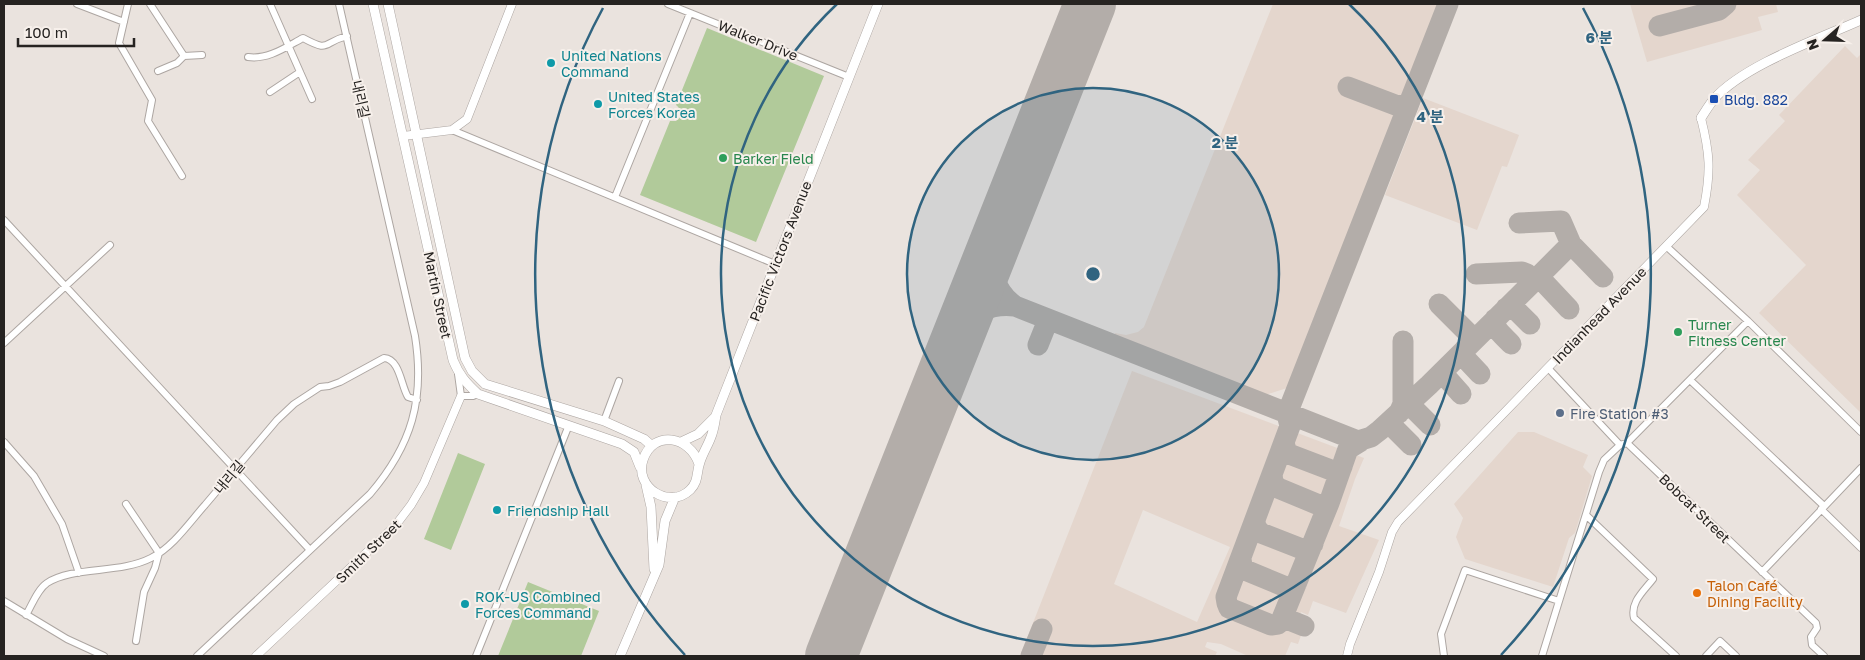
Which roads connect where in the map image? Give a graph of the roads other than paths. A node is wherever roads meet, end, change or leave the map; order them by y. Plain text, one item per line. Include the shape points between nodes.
1 (77, 4) edge
2 (128, 4) edge
3 (150, 4) edge
4 (270, 4) edge
5 (339, 4) edge
6 (373, 4) edge
7 (388, 4) edge
8 (512, 4) edge
9 (668, 4) edge
10 (878, 4) edge
11 (690, 12) junction
12 (1861, 20) edge
13 (124, 22) junction
14 (347, 36) junction
15 (288, 46) junction
16 (202, 55) dead end
17 (184, 56) junction
18 (248, 56) dead end
19 (158, 71) dead end
20 (300, 72) junction
21 (849, 77) junction
22 (270, 92) dead end
23 (312, 99) dead end
24 (1701, 118) joint
25 (452, 130) junction
26 (417, 135) junction
27 (403, 136) junction
28 (182, 176) dead end
29 (615, 198) junction
30 (4, 220) edge
31 (110, 245) dead end
32 (1666, 246) junction
33 (775, 264) junction
34 (65, 287) junction
35 (1748, 321) junction
36 (4, 343) edge
37 (1548, 368) junction
38 (458, 374) junction
39 (1690, 380) junction
40 (619, 381) dead end
41 (478, 394) junction
42 (461, 396) junction
43 (417, 400) junction
44 (716, 416) junction
45 (604, 421) junction
46 (569, 425) junction
47 (1861, 432) edge
48 (4, 442) edge
49 (681, 442) junction
50 (1627, 443) junction
51 (1620, 445) junction
52 (652, 446) junction
53 (699, 464) junction
54 (1861, 468) edge
55 (236, 469) junction
56 (641, 472) junction
57 (646, 485) junction
58 (676, 498) junction
59 (126, 504) dead end
60 (1822, 508) junction
61 (1586, 515) junction
62 (1861, 548) edge
63 (310, 550) junction
64 (159, 553) junction
65 (1762, 572) junction
66 (78, 573) junction
67 (654, 577) junction
68 (4, 601) edge
69 (1559, 601) junction
70 (26, 615) junction
71 (136, 641) dead end
72 (104, 656) edge
73 (197, 656) edge
74 (256, 656) edge
75 (476, 656) edge
76 (620, 656) edge
77 (1347, 656) edge
78 (1444, 656) edge
79 (1542, 656) edge
80 (1676, 656) edge
81 (1706, 656) edge
82 (1736, 656) edge
83 (1824, 656) edge

1 - 13 street
2 - 13 street
3 - 17 street
4 - 15 street
5 - 14 street, 내리길
6 - 27 main road, Martin Street
7 - 26 main road, Martin Street
8 - 25 street via 467,119
9 - 11 street, Walker Drive
10 - 21 main road, Pacific Victors Avenue
11 - 21 street, Walker Drive
11 - 29 street
12 - 24 main road, Indianhead Avenue via 1762,64 1714,99
13 - 28 street via 119,44 152,100 148,121
14 - 15 street via 322,47 303,38
14 - 43 street, 내리길 via 415,336 419,376
15 - 18 street via 266,56
15 - 20 street
16 - 17 street
17 - 19 street via 177,63
20 - 22 street
20 - 23 street
21 - 33 main road, Pacific Victors Avenue
24 - 32 street, Indianhead Avenue via 1709,150 1709,182 1704,207
25 - 26 street
25 - 29 street
26 - 27 street
26 - 45 main road, Martin Street via 465,358 472,372 485,384
27 - 38 main road, Martin Street via 452,360
29 - 33 street
30 - 34 street
31 - 34 street
32 - 35 street
32 - 37 street, Indianhead Avenue
33 - 44 main road, Pacific Victors Avenue
34 - 36 street
34 - 55 street
35 - 39 street
35 - 47 street
37 - 51 street
37 - 77 street, Indianhead Avenue via 1398,522
38 - 41 main road, Martin Street
38 - 42 street
39 - 50 street
39 - 60 street
40 - 45 street
41 - 42 street
41 - 46 main road, Martin Street
42 - 74 street, Smith Street via 424,483 404,516
43 - 55 street, 내리길 via 408,397 392,360 384,358 340,382 320,387 294,404
43 - 63 street, 내리길 via 408,434 384,478
44 - 49 main road via 698,434
44 - 53 main road, Pacific Victors Avenue via 713,433
45 - 52 main road, Martin Street
46 - 56 main road, Martin Street via 622,444 634,452
46 - 75 street
48 - 66 street via 34,476 62,524
49 - 52 main road via 668,440
49 - 53 main road via 693,450
50 - 51 street
50 - 65 street, Bobcat Street
51 - 61 street via 1604,460
52 - 56 main road via 644,458
53 - 58 main road via 698,479 694,485
54 - 60 street
55 - 63 street
55 - 64 street, 내리길 via 178,536
56 - 57 main road
57 - 58 main road via 659,496
57 - 67 main road via 651,507
58 - 67 main road via 665,521 659,565
59 - 64 street
60 - 62 street
60 - 65 street
61 - 69 street
61 - 80 street via 1653,580 1634,604 1634,618
63 - 73 street, 내리길
64 - 66 street, 내리길 via 123,567
64 - 71 street via 144,592
65 - 83 street, Bobcat Street via 1816,622 1812,645
66 - 70 street, 내리길 via 47,583
67 - 76 main road
68 - 70 street
69 - 78 street via 1465,570 1442,634
69 - 79 street
70 - 72 street
81 - 82 street via 1720,641

